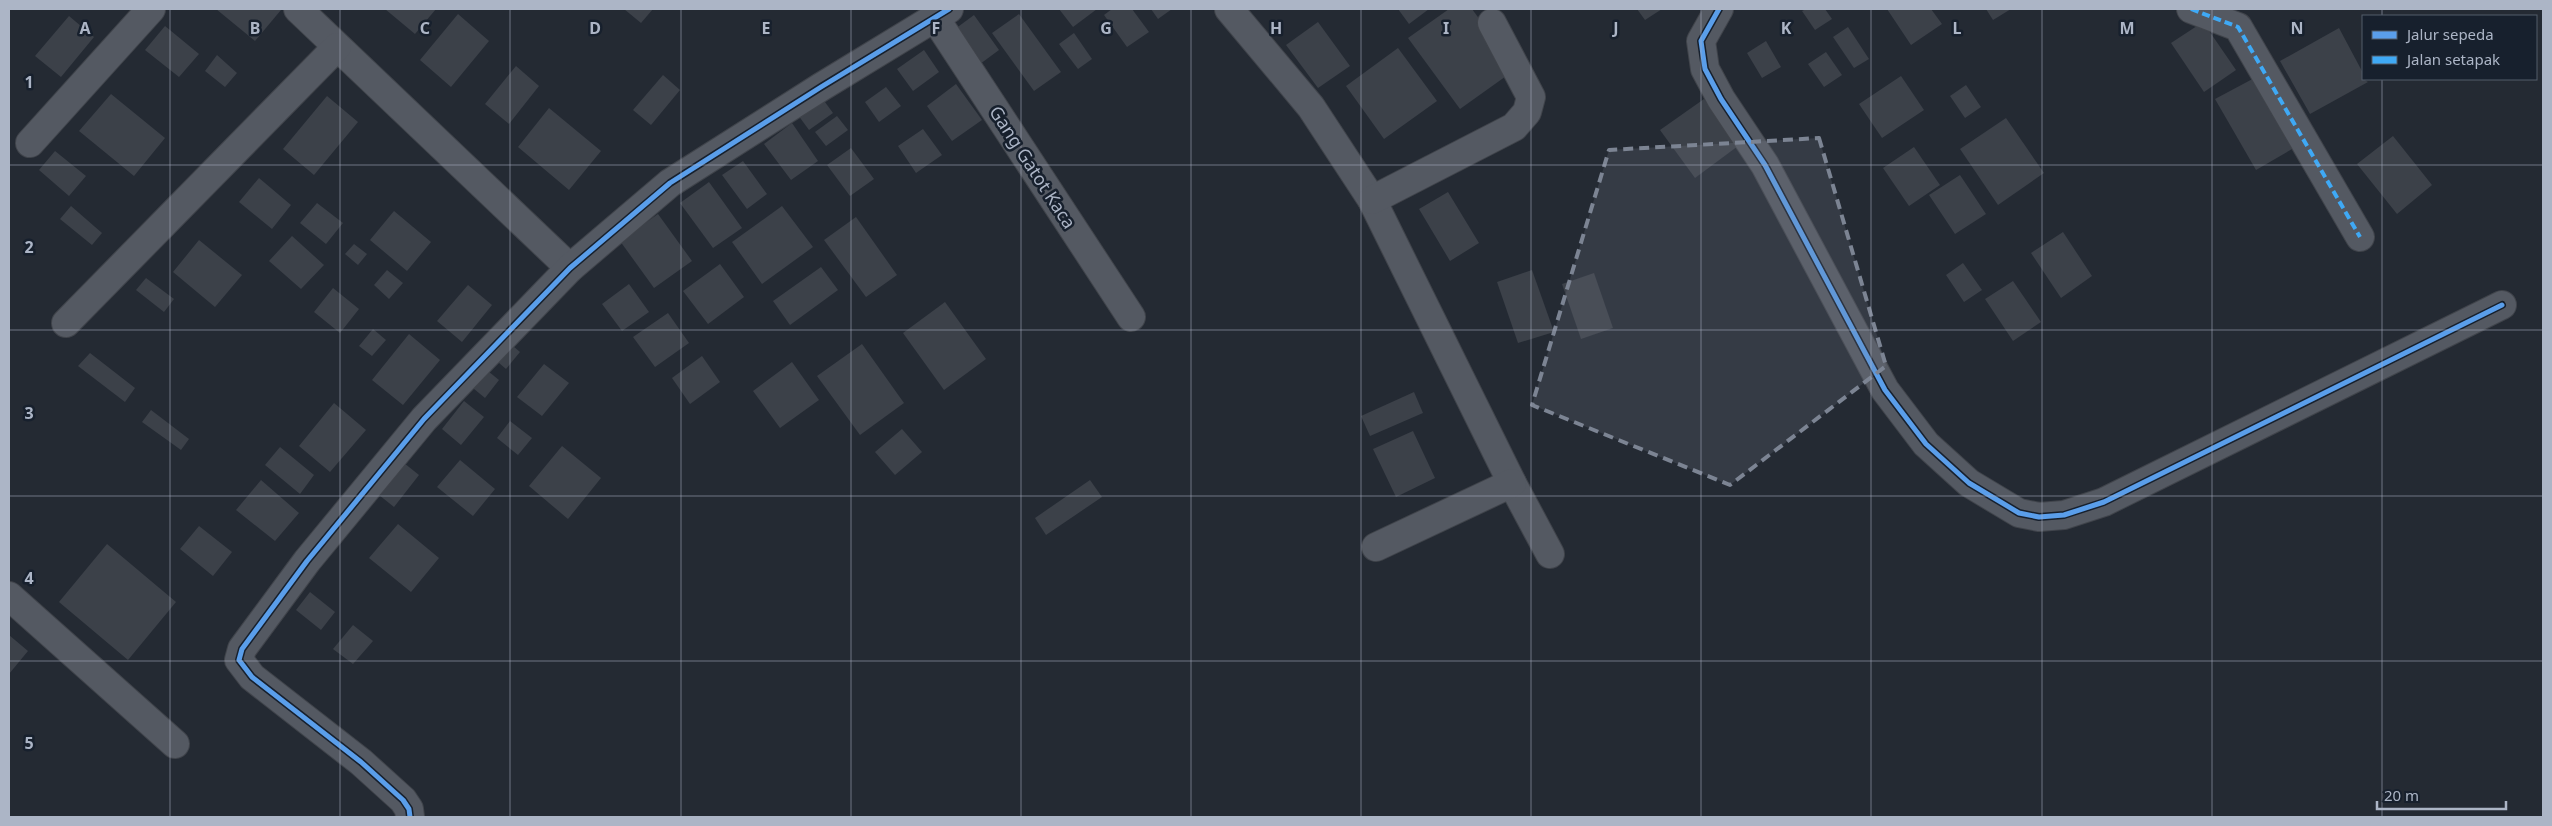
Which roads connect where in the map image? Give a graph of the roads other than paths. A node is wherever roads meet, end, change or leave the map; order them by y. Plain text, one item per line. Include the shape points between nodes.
1 (151, 9) edge
2 (298, 9) edge
3 (1229, 9) edge
4 (1719, 9) edge
5 (2191, 9) edge
6 (942, 13) edge
7 (1492, 23) dead end
8 (337, 47) junction
9 (30, 143) dead end
10 (1372, 200) junction
11 (2360, 236) dead end
12 (570, 268) junction
13 (2502, 305) dead end
14 (1131, 317) dead end
15 (66, 323) dead end
16 (1512, 484) junction
17 (1376, 547) dead end
18 (1550, 554) dead end
19 (9, 596) edge
20 (175, 744) dead end
21 (410, 817) edge

1 - 9 street
2 - 8 street
3 - 10 street via 1311,107
4 - 13 street via 1701,41 1705,69 1765,165 1885,390 1926,444 1969,483 2019,513 2039,517 2064,515 2104,502
5 - 11 street via 2238,27
6 - 12 street via 670,183
6 - 14 street, Gang Gatot Kaca
7 - 10 street via 1532,97 1527,112 1514,127
8 - 12 street
8 - 15 street
10 - 16 street
12 - 21 street via 424,419 307,561 238,657 252,677 403,800
16 - 17 street
16 - 18 street
19 - 20 street

